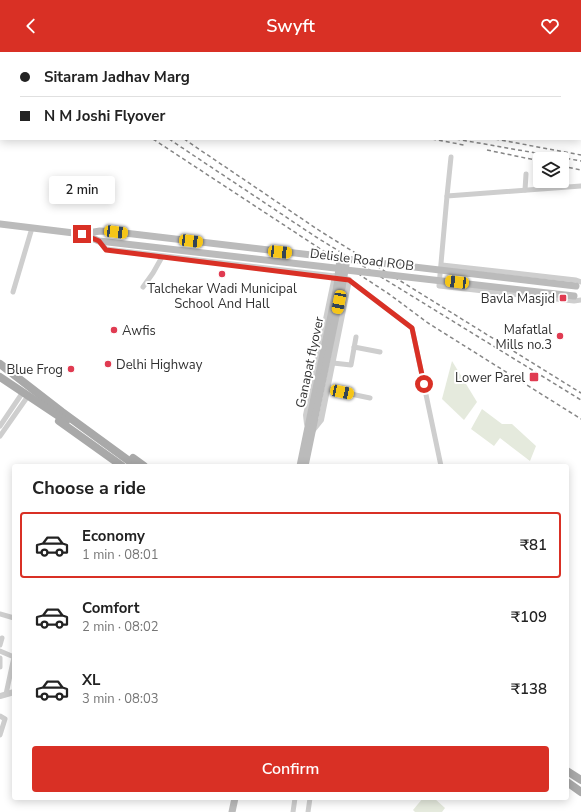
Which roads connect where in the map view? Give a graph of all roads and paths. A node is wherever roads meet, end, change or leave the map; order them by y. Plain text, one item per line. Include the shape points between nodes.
1 (451, 157) dead end
2 (526, 174) dead end
3 (581, 186) edge
4 (525, 190) junction
5 (447, 196) junction
6 (0, 224) edge
7 (32, 228) junction
8 (100, 231) junction
9 (82, 234) junction
10 (99, 241) junction
11 (162, 257) junction
12 (344, 259) junction
13 (442, 265) junction
14 (342, 269) junction
15 (335, 276) junction
16 (349, 280) junction
17 (579, 285) edge
18 (143, 287) dead end
19 (13, 292) dead end
20 (578, 296) edge
21 (581, 300) edge
22 (356, 336) dead end
23 (354, 347) junction
24 (380, 352) dead end
25 (333, 362) junction
26 (0, 364) edge
27 (0, 377) edge
28 (327, 389) junction
29 (26, 394) junction
30 (370, 398) dead end
31 (49, 406) junction
32 (16, 407) junction
33 (0, 426) edge
34 (310, 432) junction
35 (0, 436) edge
36 (106, 447) junction
37 (119, 464) edge
38 (126, 464) edge
39 (133, 464) edge
40 (141, 464) edge
41 (301, 464) edge
42 (305, 464) edge
43 (441, 464) edge
44 (0, 614) edge
45 (12, 617) edge
46 (2, 638) dead end
47 (0, 645) edge
48 (0, 651) edge
49 (12, 656) edge
50 (0, 658) edge
51 (12, 664) edge
52 (0, 667) edge
53 (3, 695) edge
54 (0, 716) edge
55 (0, 735) edge
56 (569, 765) edge
57 (569, 772) edge
58 (581, 774) edge
59 (569, 778) edge
60 (581, 780) edge
61 (569, 783) edge
62 (581, 787) edge
63 (581, 792) edge
64 (235, 800) edge
65 (295, 800) edge
66 (310, 800) edge
67 (232, 812) edge
68 (293, 812) edge
69 (308, 812) edge

1 - 5 street
2 - 4 street
3 - 4 street
4 - 5 street
5 - 13 street
6 - 7 main road
7 - 9 main road
7 - 19 street
8 - 9 main road, Delisle Road ROB
8 - 10 main road
8 - 12 main road, Delisle Road ROB, bridge
9 - 10 main road, Delisle Road ROB
10 - 11 street via 106,250
10 - 14 main road, Delisle Road ROB
11 - 15 street
11 - 18 street
12 - 14 main road, Ganapat flyover, bridge
12 - 17 main road, Delisle Road ROB, bridge
13 - 17 street via 576,280
13 - 21 street via 439,286
14 - 20 main road, Delisle Road ROB, bridge
14 - 34 main road, Ganapat flyover, bridge
15 - 16 street
15 - 34 street via 306,415
16 - 25 street
16 - 43 street via 412,328
22 - 23 street
23 - 24 street
23 - 25 street via 350,366
25 - 28 street
26 - 31 main road
27 - 29 main road
28 - 30 street
28 - 34 street via 321,420
29 - 31 main road
29 - 32 street
31 - 36 main road
31 - 37 main road via 56,419
31 - 40 main road via 64,408
32 - 33 street
32 - 35 street
34 - 41 main road
34 - 42 main road
36 - 38 main road
36 - 39 main road
44 - 45 street
46 - 47 street
48 - 49 street
50 - 52 street
51 - 53 street
54 - 55 street via 4,717 5,722
56 - 58 main road
57 - 60 main road
59 - 62 main road
61 - 63 main road
64 - 67 main road
65 - 68 street
66 - 69 street

